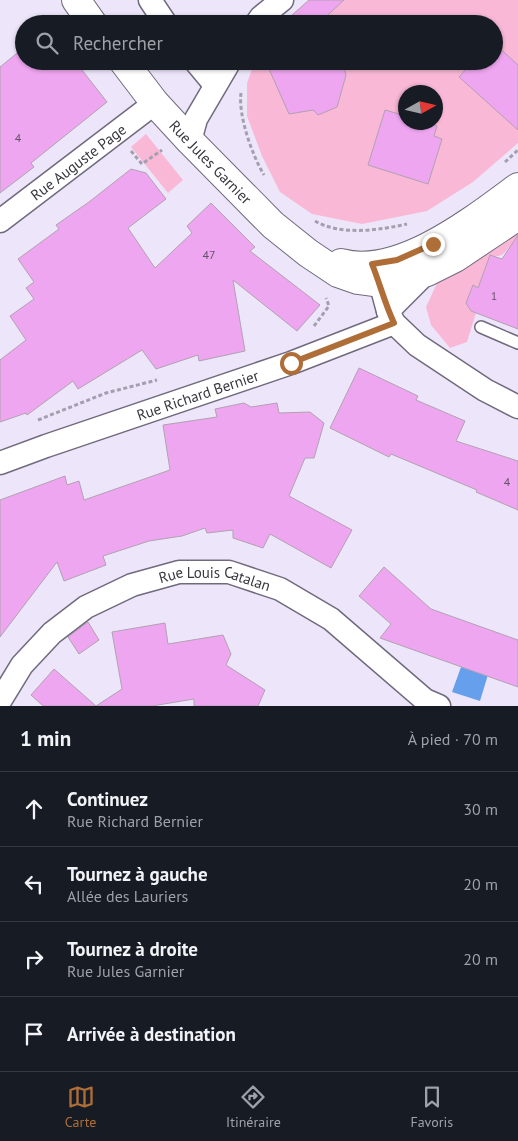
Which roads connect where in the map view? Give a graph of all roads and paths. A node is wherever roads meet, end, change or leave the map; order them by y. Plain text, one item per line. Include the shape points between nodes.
1 (76, 0) edge
2 (150, 0) edge
3 (282, 0) edge
4 (87, 15) edge
5 (160, 15) edge
6 (263, 15) edge
7 (130, 70) edge
8 (202, 70) edge
9 (224, 70) edge
10 (215, 85) junction
11 (242, 86) dead end
12 (155, 103) junction
13 (179, 143) junction
14 (128, 147) dead end
15 (518, 150) edge
16 (504, 163) dead end
17 (268, 181) dead end
18 (518, 187) edge
19 (518, 216) edge
20 (313, 220) dead end
21 (0, 221) edge
22 (412, 223) dead end
23 (308, 253) junction
24 (427, 272) junction
25 (376, 274) junction
26 (330, 282) junction
27 (391, 317) junction
28 (481, 327) dead end
29 (305, 330) dead end
30 (518, 343) edge
31 (164, 378) dead end
32 (518, 407) edge
33 (30, 423) dead end
34 (0, 463) edge
35 (0, 701) edge
36 (439, 706) edge

1 - 4 main road
2 - 5 street
3 - 6 street
7 - 12 main road, Rue Jules Garnier
8 - 10 street
9 - 10 street
10 - 13 street
11 - 17 path via 240,103 244,124
12 - 13 main road, Rue Jules Garnier
12 - 21 street, Rue Auguste Page
13 - 14 path via 142,164
13 - 23 main road, Rue Jules Garnier
15 - 16 path
18 - 25 main road, Rue Jules Garnier via 433,244 397,260
19 - 24 main road, Rue Jules Garnier via 456,258
20 - 22 path via 321,225 360,232
23 - 25 main road, Rue Jules Garnier
23 - 26 main road, Rue Jules Garnier
24 - 25 main road, Rue Jules Garnier via 395,281
24 - 27 street
25 - 26 main road, Rue Jules Garnier via 358,280
25 - 27 street
26 - 27 street
26 - 29 path via 329,306 314,326
27 - 32 street via 417,345 485,390
27 - 34 street, Rue Richard Bernier via 291,363
28 - 30 lane
31 - 33 path via 106,393
35 - 36 street, Rue Louis Catalan via 22,665 52,633 86,607 132,585 180,572 229,572 280,589 331,619 425,700

